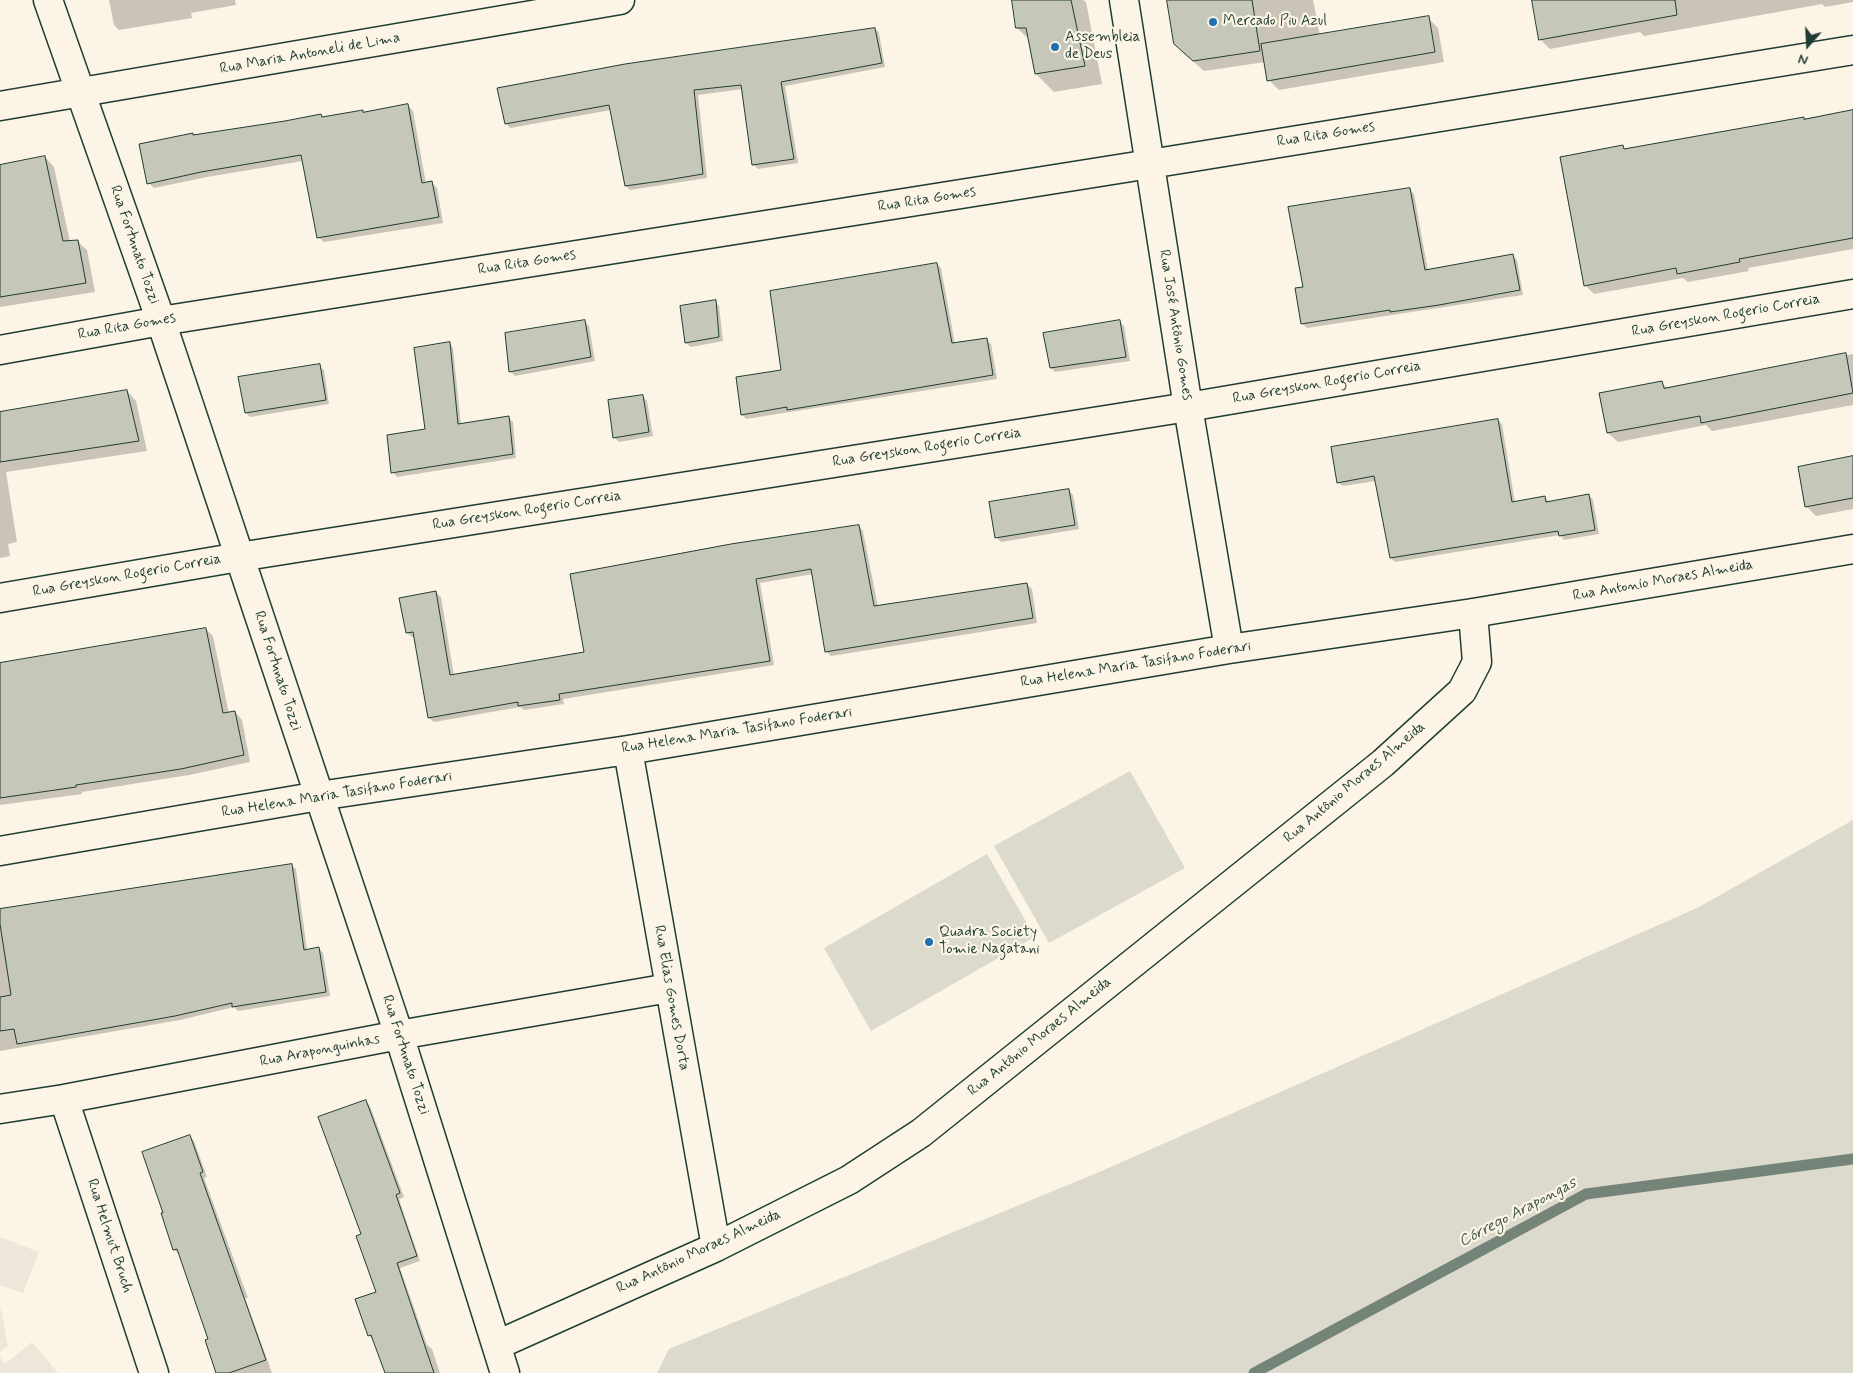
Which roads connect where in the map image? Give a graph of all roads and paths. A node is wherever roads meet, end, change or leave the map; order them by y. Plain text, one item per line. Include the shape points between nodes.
1 (48, 0) edge
2 (620, 0) edge
3 (1124, 0) edge
4 (1853, 50) edge
5 (81, 93) junction
6 (0, 106) edge
7 (1150, 164) junction
8 (1853, 294) edge
9 (161, 321) junction
10 (0, 350) edge
11 (1188, 407) junction
12 (1853, 548) edge
13 (239, 557) junction
14 (0, 598) edge
15 (1473, 613) junction
16 (1229, 649) junction
17 (628, 750) junction
18 (319, 796) junction
19 (0, 851) edge
20 (669, 988) junction
21 (399, 1035) junction
22 (64, 1100) junction
23 (0, 1109) edge
24 (716, 1247) junction
25 (497, 1345) junction
26 (154, 1373) edge
27 (505, 1373) edge

1 - 5 street, Rua Fortunato Tozzi
2 - 5 street, Rua Maria Antoneli de Lima
3 - 7 street, Rua José Antônio Gomes
4 - 7 street, Rua Rita Gomes
5 - 6 street, Rua Maria Antoneli de Lima
5 - 9 street, Rua Fortunato Tozzi
7 - 9 street, Rua Rita Gomes
7 - 11 street, Rua José Antônio Gomes
8 - 11 street, Rua Greyskon Rogerio Correia
9 - 10 street, Rua Rita Gomes
9 - 13 street, Rua Fortunato Tozzi
11 - 13 street, Rua Greyskon Rogerio Correia
11 - 16 street, Rua José Antônio Gomes
12 - 15 street, Rua Antonio Moraes Almeida
13 - 14 street, Rua Greyskon Rogerio Correia
13 - 18 street, Rua Fortunato Tozzi
15 - 16 street, Rua Helena Maria Tasifano Foderari
15 - 24 street, Rua Antônio Moraes Almeida via 1477,662 1462,691 1384,763 921,1133 849,1180
16 - 17 street, Rua Helena Maria Tasifano Foderari
17 - 18 street, Rua Helena Maria Tasifano Foderari
17 - 20 street, Rua Elias Gomes Dorta
18 - 19 street, Rua Helena Maria Tasifano Foderari
18 - 21 street, Rua Fortunato Tozzi
20 - 21 street, Rua Araponguinhas
20 - 24 street, Rua Elias Gomes Dorta
21 - 22 street, Rua Araponguinhas
21 - 25 street, Rua Fortunato Tozzi
22 - 23 street, Rua Araponguinhas
22 - 26 street, Rua Helmut Bruch
24 - 25 street, Rua Antônio Moraes Almeida
25 - 27 street

